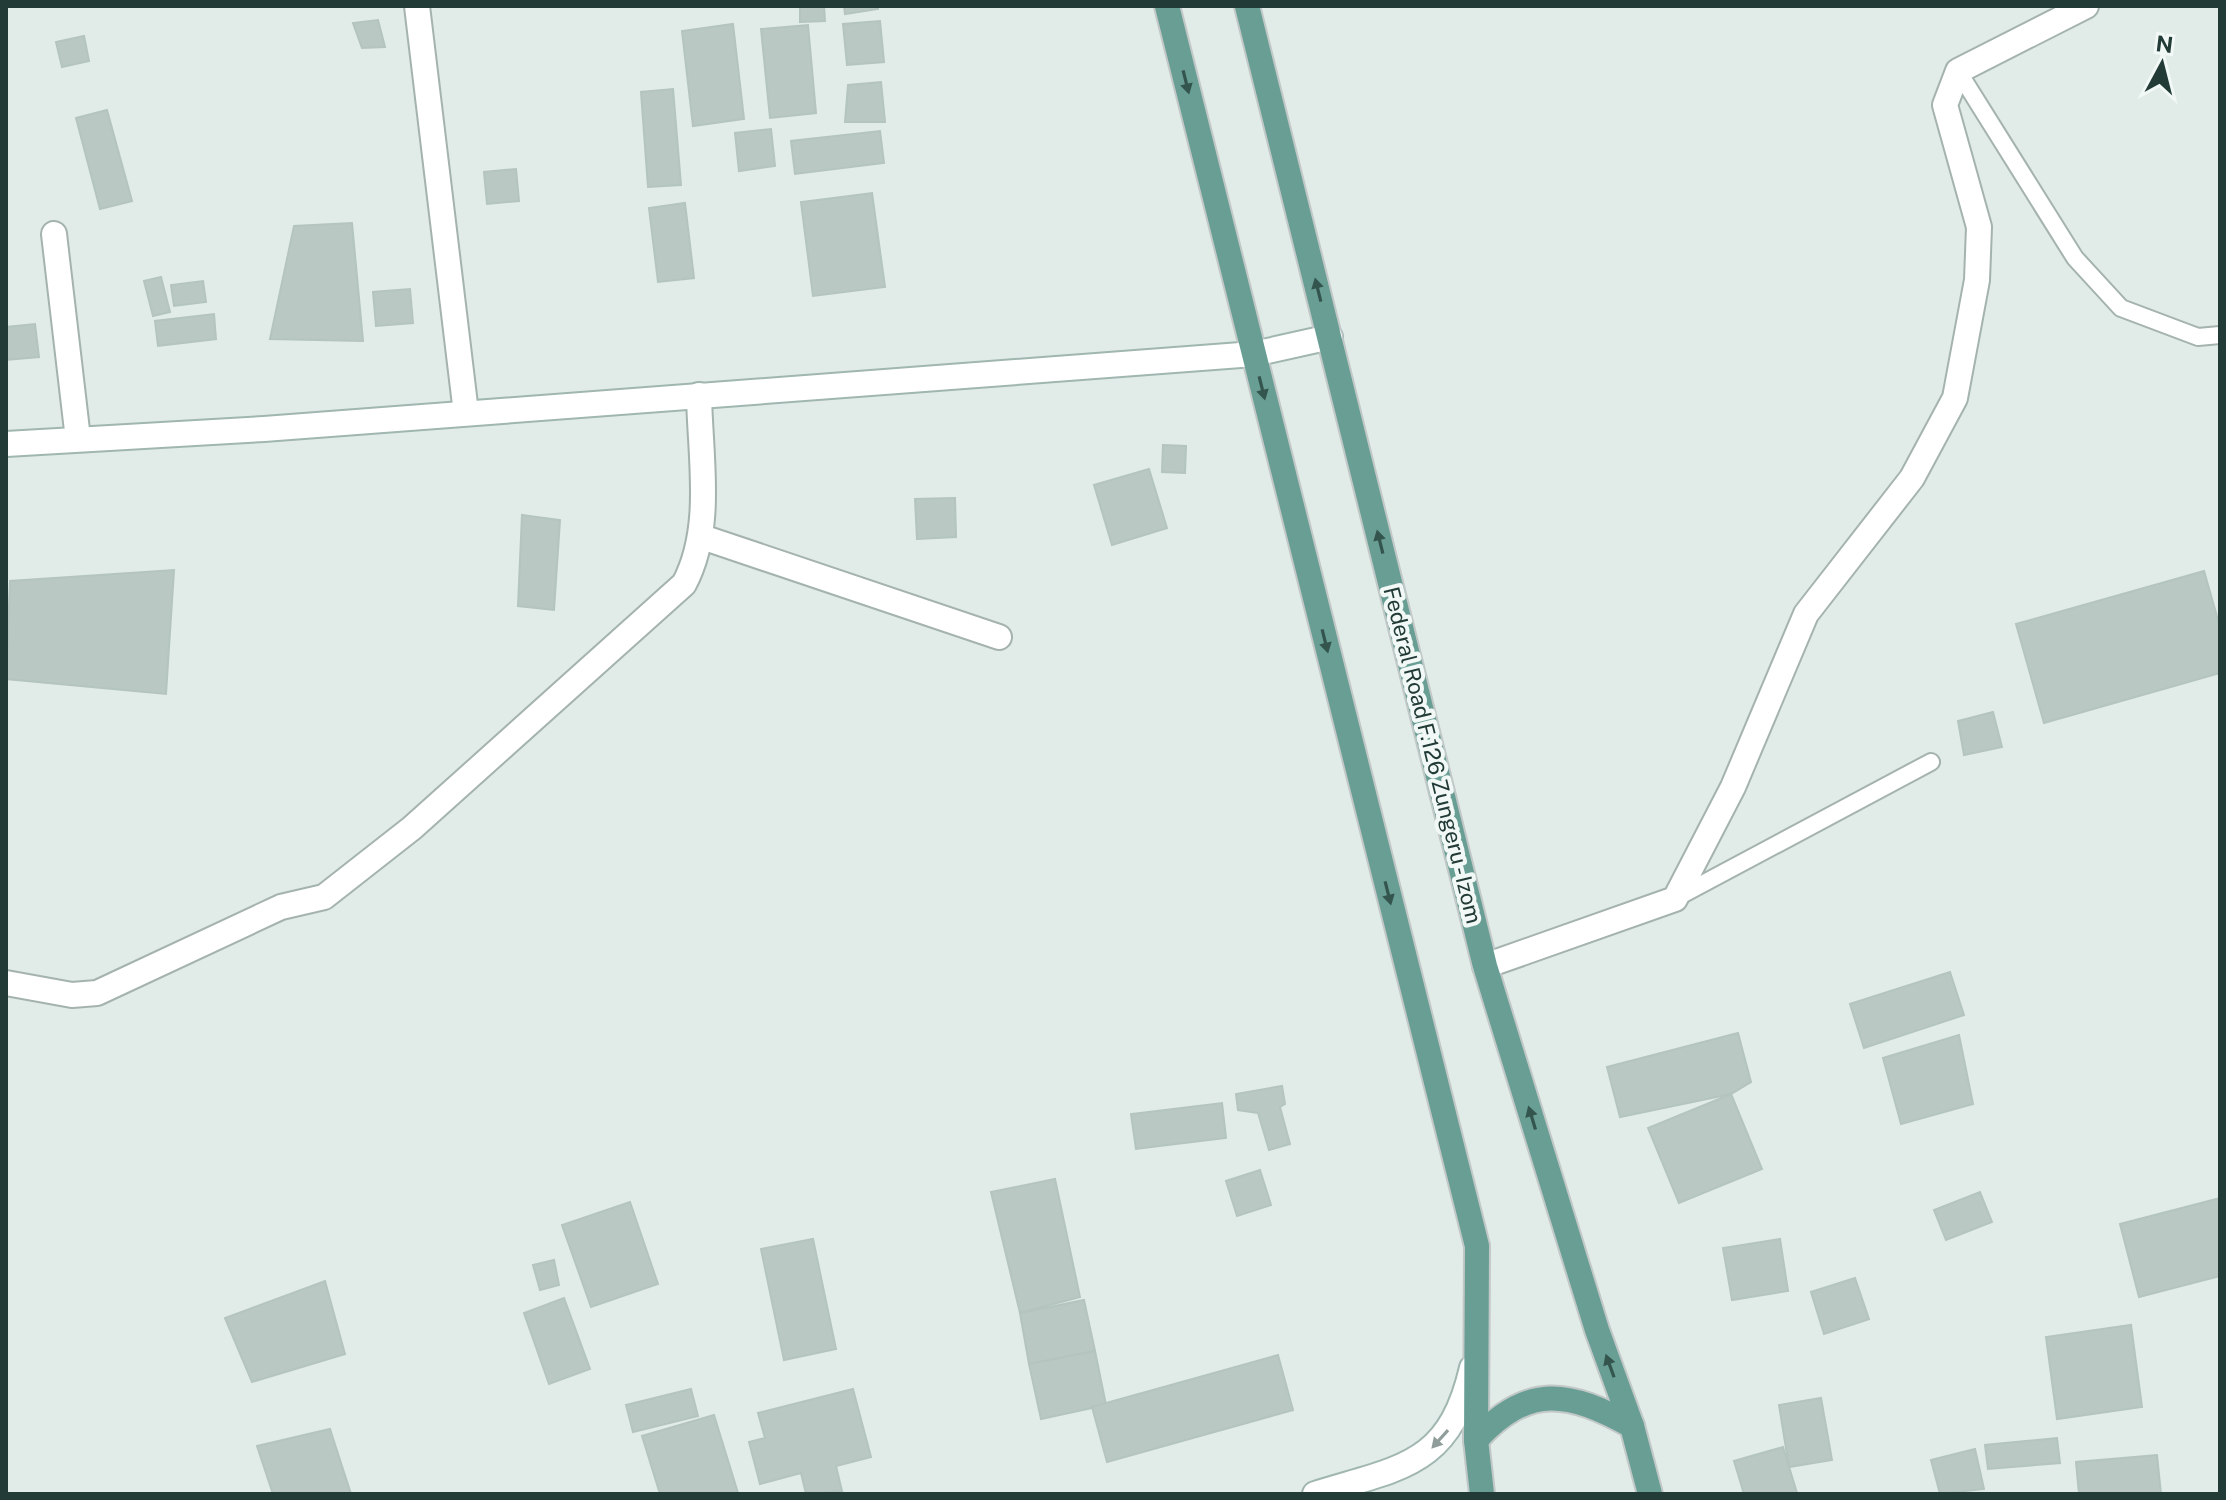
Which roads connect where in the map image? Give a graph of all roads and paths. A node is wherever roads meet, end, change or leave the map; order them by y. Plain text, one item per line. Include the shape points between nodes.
1 (417, 6) edge
2 (1167, 6) edge
3 (1247, 6) edge
4 (2086, 6) edge
5 (1958, 71) junction
6 (54, 234) dead end
7 (2220, 335) edge
8 (1330, 337) junction
9 (1254, 354) junction
10 (699, 395) junction
11 (466, 413) junction
12 (78, 439) junction
13 (6, 444) edge
14 (702, 537) junction
15 (999, 637) dead end
16 (1931, 762) dead end
17 (1675, 899) junction
18 (1485, 966) junction
19 (6, 983) edge
20 (1478, 1343) junction
21 (1632, 1426) junction
22 (1476, 1440) junction
23 (1315, 1494) edge
24 (1482, 1494) edge
25 (1650, 1494) edge

1 - 11 street
2 -> 9 main road
8 -> 3 main road, Federal Road F.126 Zungeru - Izom
4 - 5 street
5 - 7 lane via 2075,258 2121,308 2198,337
5 - 17 street via 1945,105 1979,227 1977,280 1955,398 1912,478 1806,614 1733,787
6 - 12 street
8 - 9 street
18 -> 8 main road, Federal Road F.126 Zungeru - Izom
9 - 10 street
9 -> 20 main road via 1477,1246
10 - 11 street
10 - 14 street
11 - 12 street
12 - 13 street
14 - 15 street
14 - 19 street via 684,584 412,828 324,897 281,907 97,993 72,995
16 - 17 lane
17 - 18 street
21 -> 18 main road, Federal Road F.126 Zungeru - Izom via 1597,1330
20 - 22 main road
20 -> 23 street via 1467,1393 1440,1443 1412,1463
21 - 22 main road via 1577,1399 1546,1397 1512,1407
21 - 25 main road, Federal Road F.126 Zungeru - Izom
22 - 24 main road

